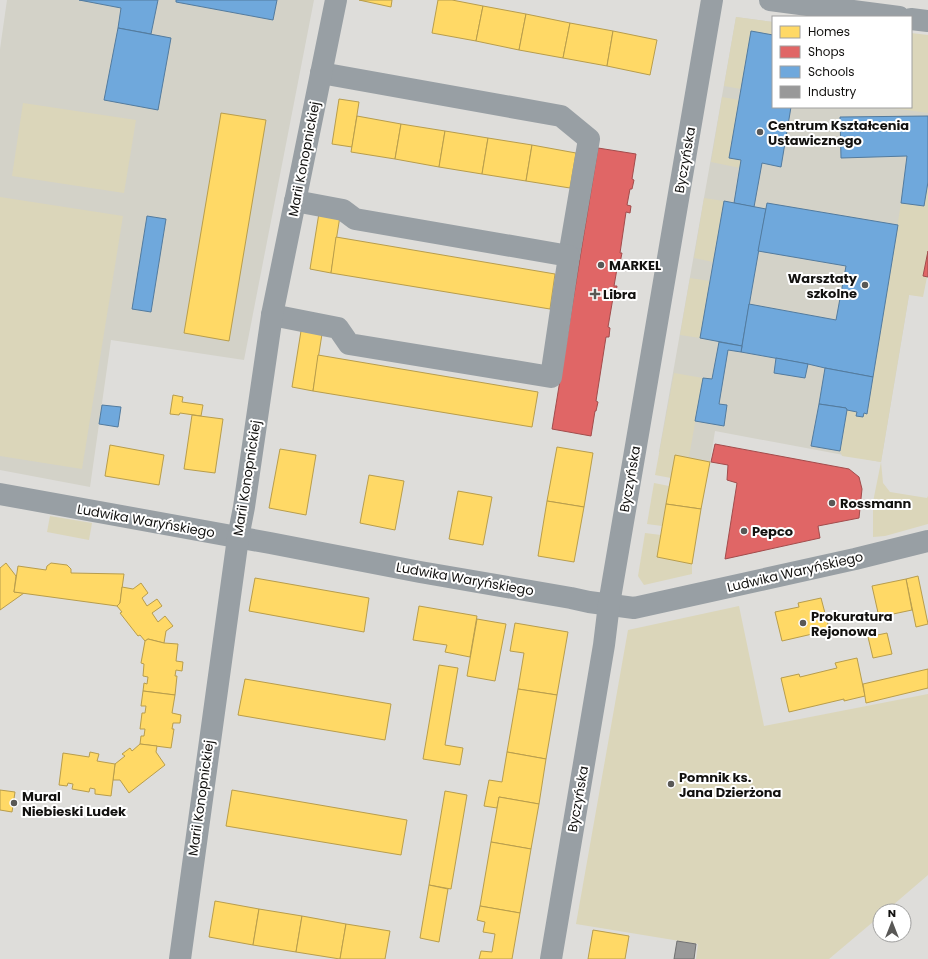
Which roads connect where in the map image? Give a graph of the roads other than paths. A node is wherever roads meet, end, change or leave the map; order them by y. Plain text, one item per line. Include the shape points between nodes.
1 (336, 0) edge
2 (712, 0) edge
3 (770, 0) edge
4 (891, 16) edge
5 (912, 18) edge
6 (928, 21) edge
7 (321, 73) junction
8 (295, 201) junction
9 (569, 256) junction
10 (272, 315) junction
11 (0, 494) edge
12 (238, 538) junction
13 (928, 541) edge
14 (609, 604) junction
15 (180, 959) edge
16 (551, 959) edge

1 - 7 street, Marii Konopnickiej
2 - 14 street, Byczyńska
3 - 4 street
5 - 6 street
7 - 8 street, Marii Konopnickiej
7 - 9 street via 561,116 589,140
8 - 9 street via 343,210 355,219
8 - 10 street, Marii Konopnickiej
9 - 10 street via 551,377 349,344 338,328
10 - 12 street, Marii Konopnickiej
11 - 12 street, Ludwika Waryńskiego
12 - 14 street, Ludwika Waryńskiego
12 - 15 street, Marii Konopnickiej
13 - 14 street, Ludwika Waryńskiego via 634,608
14 - 16 street, Byczyńska

